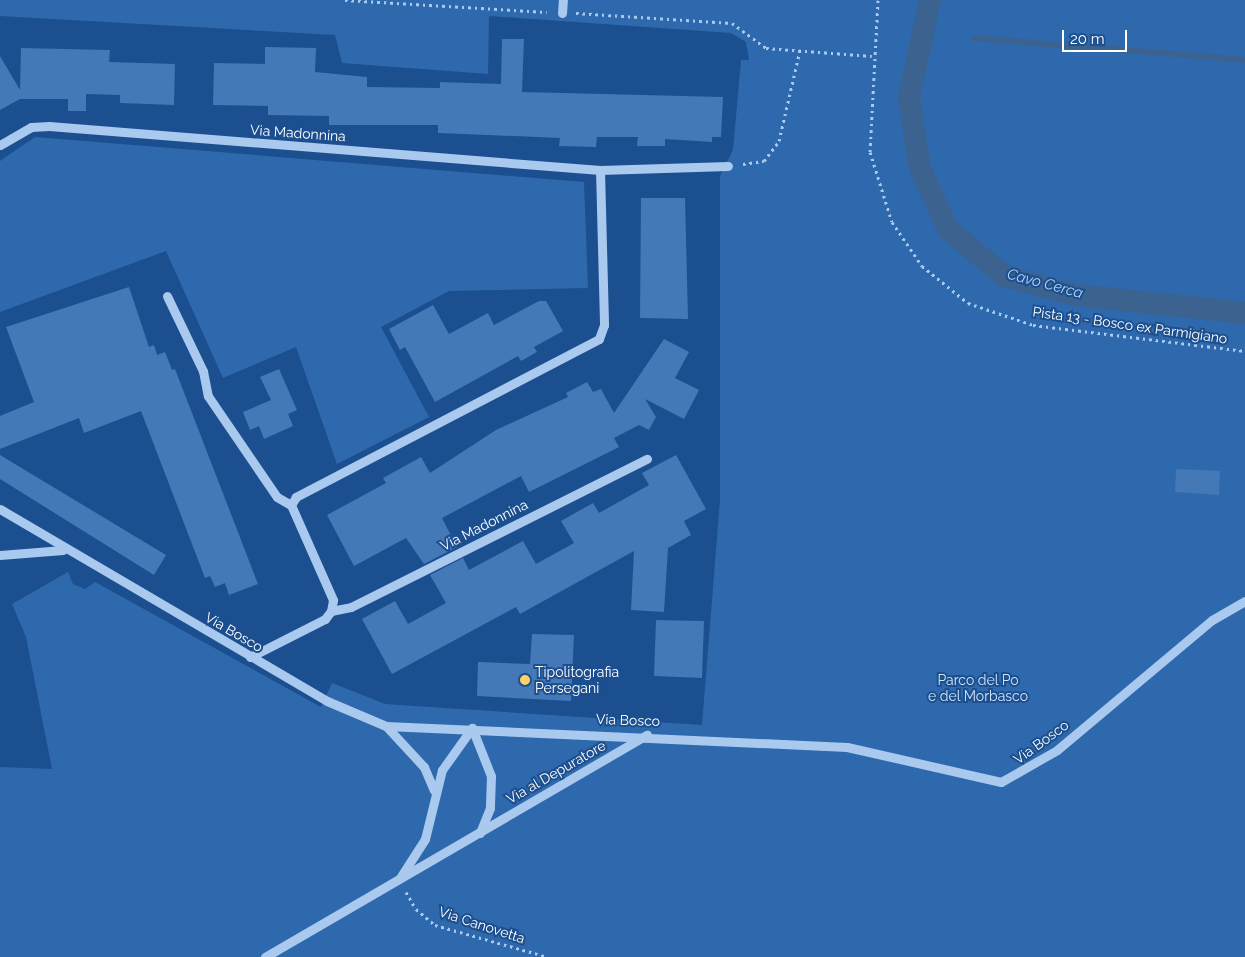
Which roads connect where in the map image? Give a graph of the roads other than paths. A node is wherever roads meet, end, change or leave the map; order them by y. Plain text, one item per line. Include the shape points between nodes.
1 (563, 0) edge
2 (562, 13) road end
3 (0, 145) edge
4 (728, 166) road end
5 (600, 170) junction
6 (167, 296) dead end
7 (647, 459) dead end
8 (291, 505) junction
9 (1, 510) edge
10 (0, 522) edge
11 (63, 550) junction
12 (0, 555) edge
13 (1245, 601) edge
14 (331, 611) junction
15 (250, 657) junction
16 (386, 726) junction
17 (472, 728) junction
18 (647, 735) junction
19 (434, 790) junction
20 (480, 833) junction
21 (399, 880) junction
22 (265, 957) edge

1 - 2 street
3 - 5 street, Via Madonnina via 31,127 49,126
4 - 5 street, Via Madonnina
5 - 8 street via 604,325 599,340 296,498
6 - 8 street via 203,372 208,396 277,497
7 - 14 street, Via Madonnina via 351,607
8 - 14 street via 333,600
9 - 10 street
9 - 11 street, Via Bosco
11 - 12 street
11 - 15 street, Via Bosco
13 - 18 street, Via Bosco via 1212,620 1057,750 1001,782 847,747
14 - 15 street, Via Madonnina via 325,619
15 - 16 street, Via Bosco via 327,701
16 - 17 street, Via Bosco
16 - 19 street, Via al Depuratore via 424,766
17 - 18 street, Via Bosco
17 - 19 street, Via al Depuratore
17 - 20 street, Via al Depuratore via 491,776 490,808
18 - 20 street, Via al Depuratore
19 - 21 street, Via al Depuratore via 433,816 425,839
20 - 21 street, Via al Depuratore
21 - 22 street, Via al Depuratore

